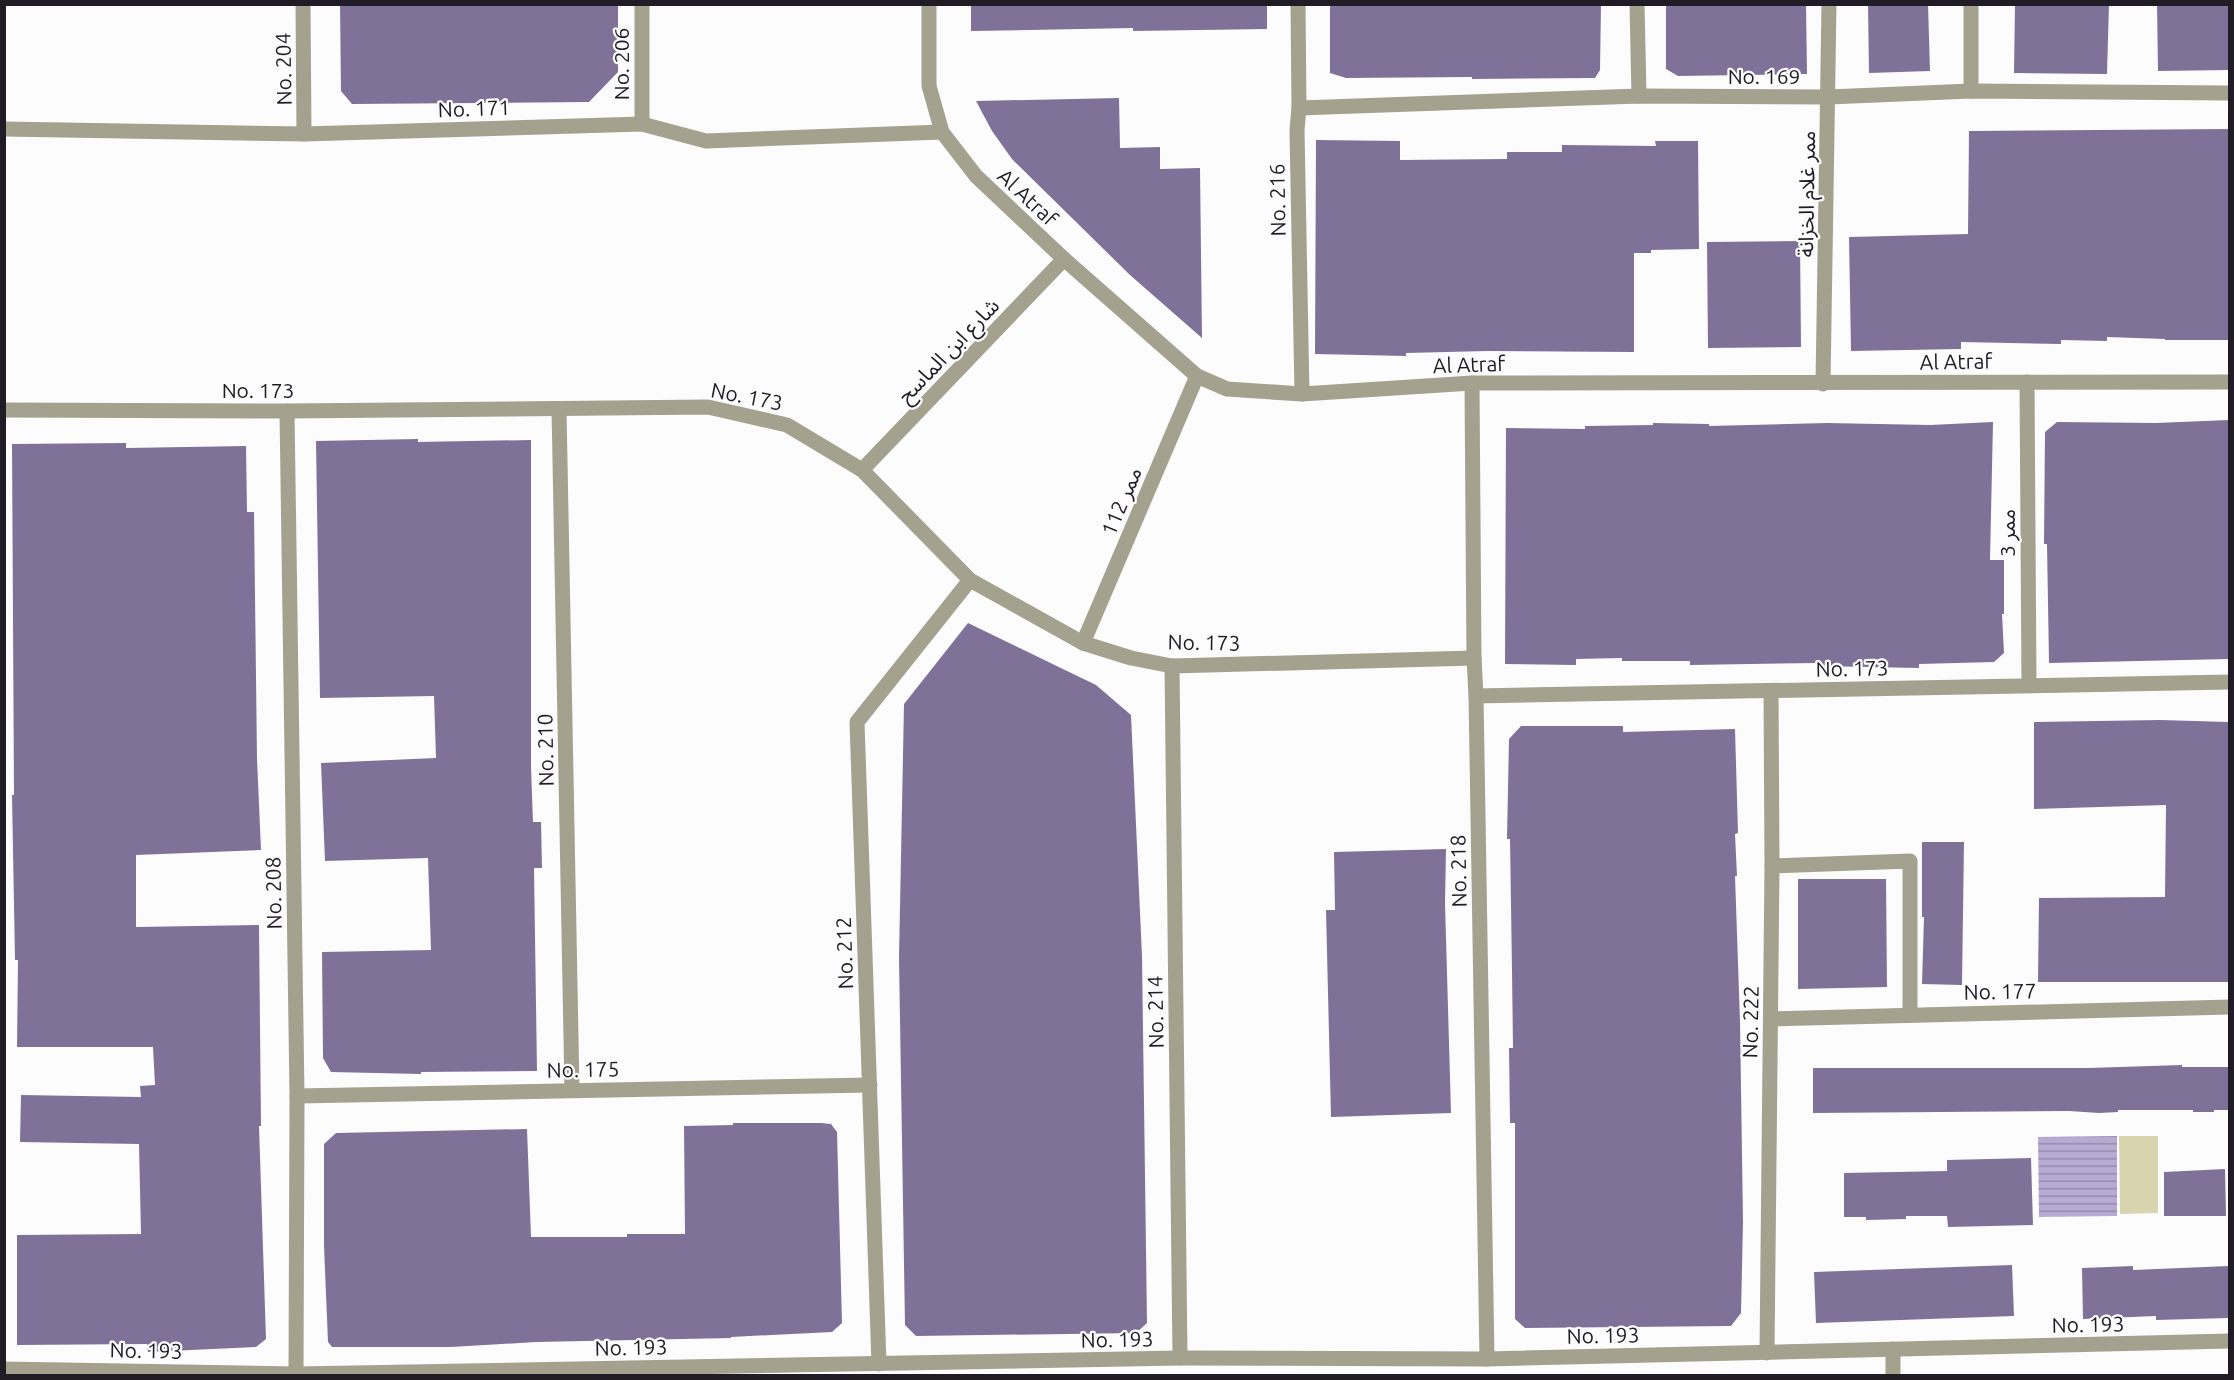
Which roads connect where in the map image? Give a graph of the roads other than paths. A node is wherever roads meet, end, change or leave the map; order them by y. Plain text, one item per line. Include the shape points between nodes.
1 (303, 4) edge
2 (642, 4) edge
3 (929, 4) edge
4 (1298, 4) edge
5 (1637, 4) edge
6 (1828, 4) edge
7 (1971, 4) edge
8 (1971, 92) junction
9 (2229, 93) edge
10 (1639, 96) junction
11 (1829, 97) junction
12 (1299, 108) junction
13 (642, 124) junction
14 (4, 129) edge
15 (942, 132) junction
16 (304, 134) junction
17 (1064, 259) junction
18 (1197, 376) junction
19 (2027, 382) junction
20 (2229, 382) edge
21 (1472, 383) junction
22 (1823, 384) junction
23 (1302, 394) junction
24 (559, 409) junction
25 (4, 410) edge
26 (287, 411) junction
27 (862, 470) junction
28 (970, 580) junction
29 (1083, 643) junction
30 (1474, 658) junction
31 (1172, 666) junction
32 (2229, 682) edge
33 (2028, 685) junction
34 (1771, 691) junction
35 (1476, 696) junction
36 (1772, 866) junction
37 (2229, 1007) edge
38 (1910, 1015) junction
39 (1771, 1019) junction
40 (870, 1085) junction
41 (572, 1090) junction
42 (297, 1096) junction
43 (2229, 1341) edge
44 (1893, 1349) junction
45 (1767, 1353) junction
46 (1180, 1359) junction
47 (1487, 1359) junction
48 (879, 1364) junction
49 (4, 1369) edge
50 (990, 1369) edge
51 (296, 1374) junction
52 (1893, 1376) edge

1 - 16 street, No. 204
2 - 13 street, No. 206
3 - 15 street, Al Atraf via 929,86
4 - 12 street, No. 216
5 - 10 street
6 - 11 street, ممر غلام الخزانة
7 - 8 street
8 - 9 street, No. 169
8 - 11 street, No. 169
10 - 11 street, No. 169
10 - 12 street, No. 169
11 - 22 street, ممر غلام الخزانة
12 - 23 street, No. 216
13 - 15 street, No. 171 via 706,141
13 - 16 street, No. 171
14 - 16 street, No. 171
15 - 17 street, Al Atraf via 976,176
17 - 18 street, Al Atraf
17 - 27 street, شارع ابن الماسح
18 - 23 street, Al Atraf via 1227,389
18 - 29 street, ممر 112
19 - 20 street, Al Atraf
19 - 22 street, Al Atraf
19 - 33 street, ممر 3
21 - 22 street, Al Atraf
21 - 23 street, Al Atraf
21 - 30 street, No. 218
24 - 26 street, No. 173
24 - 27 street, No. 173 via 708,407 787,425
24 - 41 street, No. 210
25 - 26 street, No. 173
26 - 42 street, No. 208
27 - 28 street, No. 173
28 - 29 street, No. 173
28 - 40 street, No. 212 via 857,722
29 - 31 street, No. 173
30 - 31 street, No. 173
30 - 35 street, No. 218
31 - 46 street, No. 214
32 - 33 street, No. 173
33 - 34 street, No. 173
34 - 35 street, No. 173
34 - 36 street, No. 222
35 - 47 street, No. 218
36 - 38 street via 1910,861
36 - 39 street, No. 222
37 - 38 street, No. 177
38 - 39 street, No. 177
39 - 45 street, No. 222
40 - 41 street, No. 175
40 - 48 street, No. 212
41 - 42 street, No. 175
42 - 51 street, No. 208
43 - 44 street, No. 193
44 - 45 street, No. 193
44 - 52 street
45 - 47 street, No. 193
46 - 47 street, No. 193
46 - 50 street, No. 193
48 - 50 street, No. 193
48 - 51 street, No. 193
49 - 51 street, No. 193

